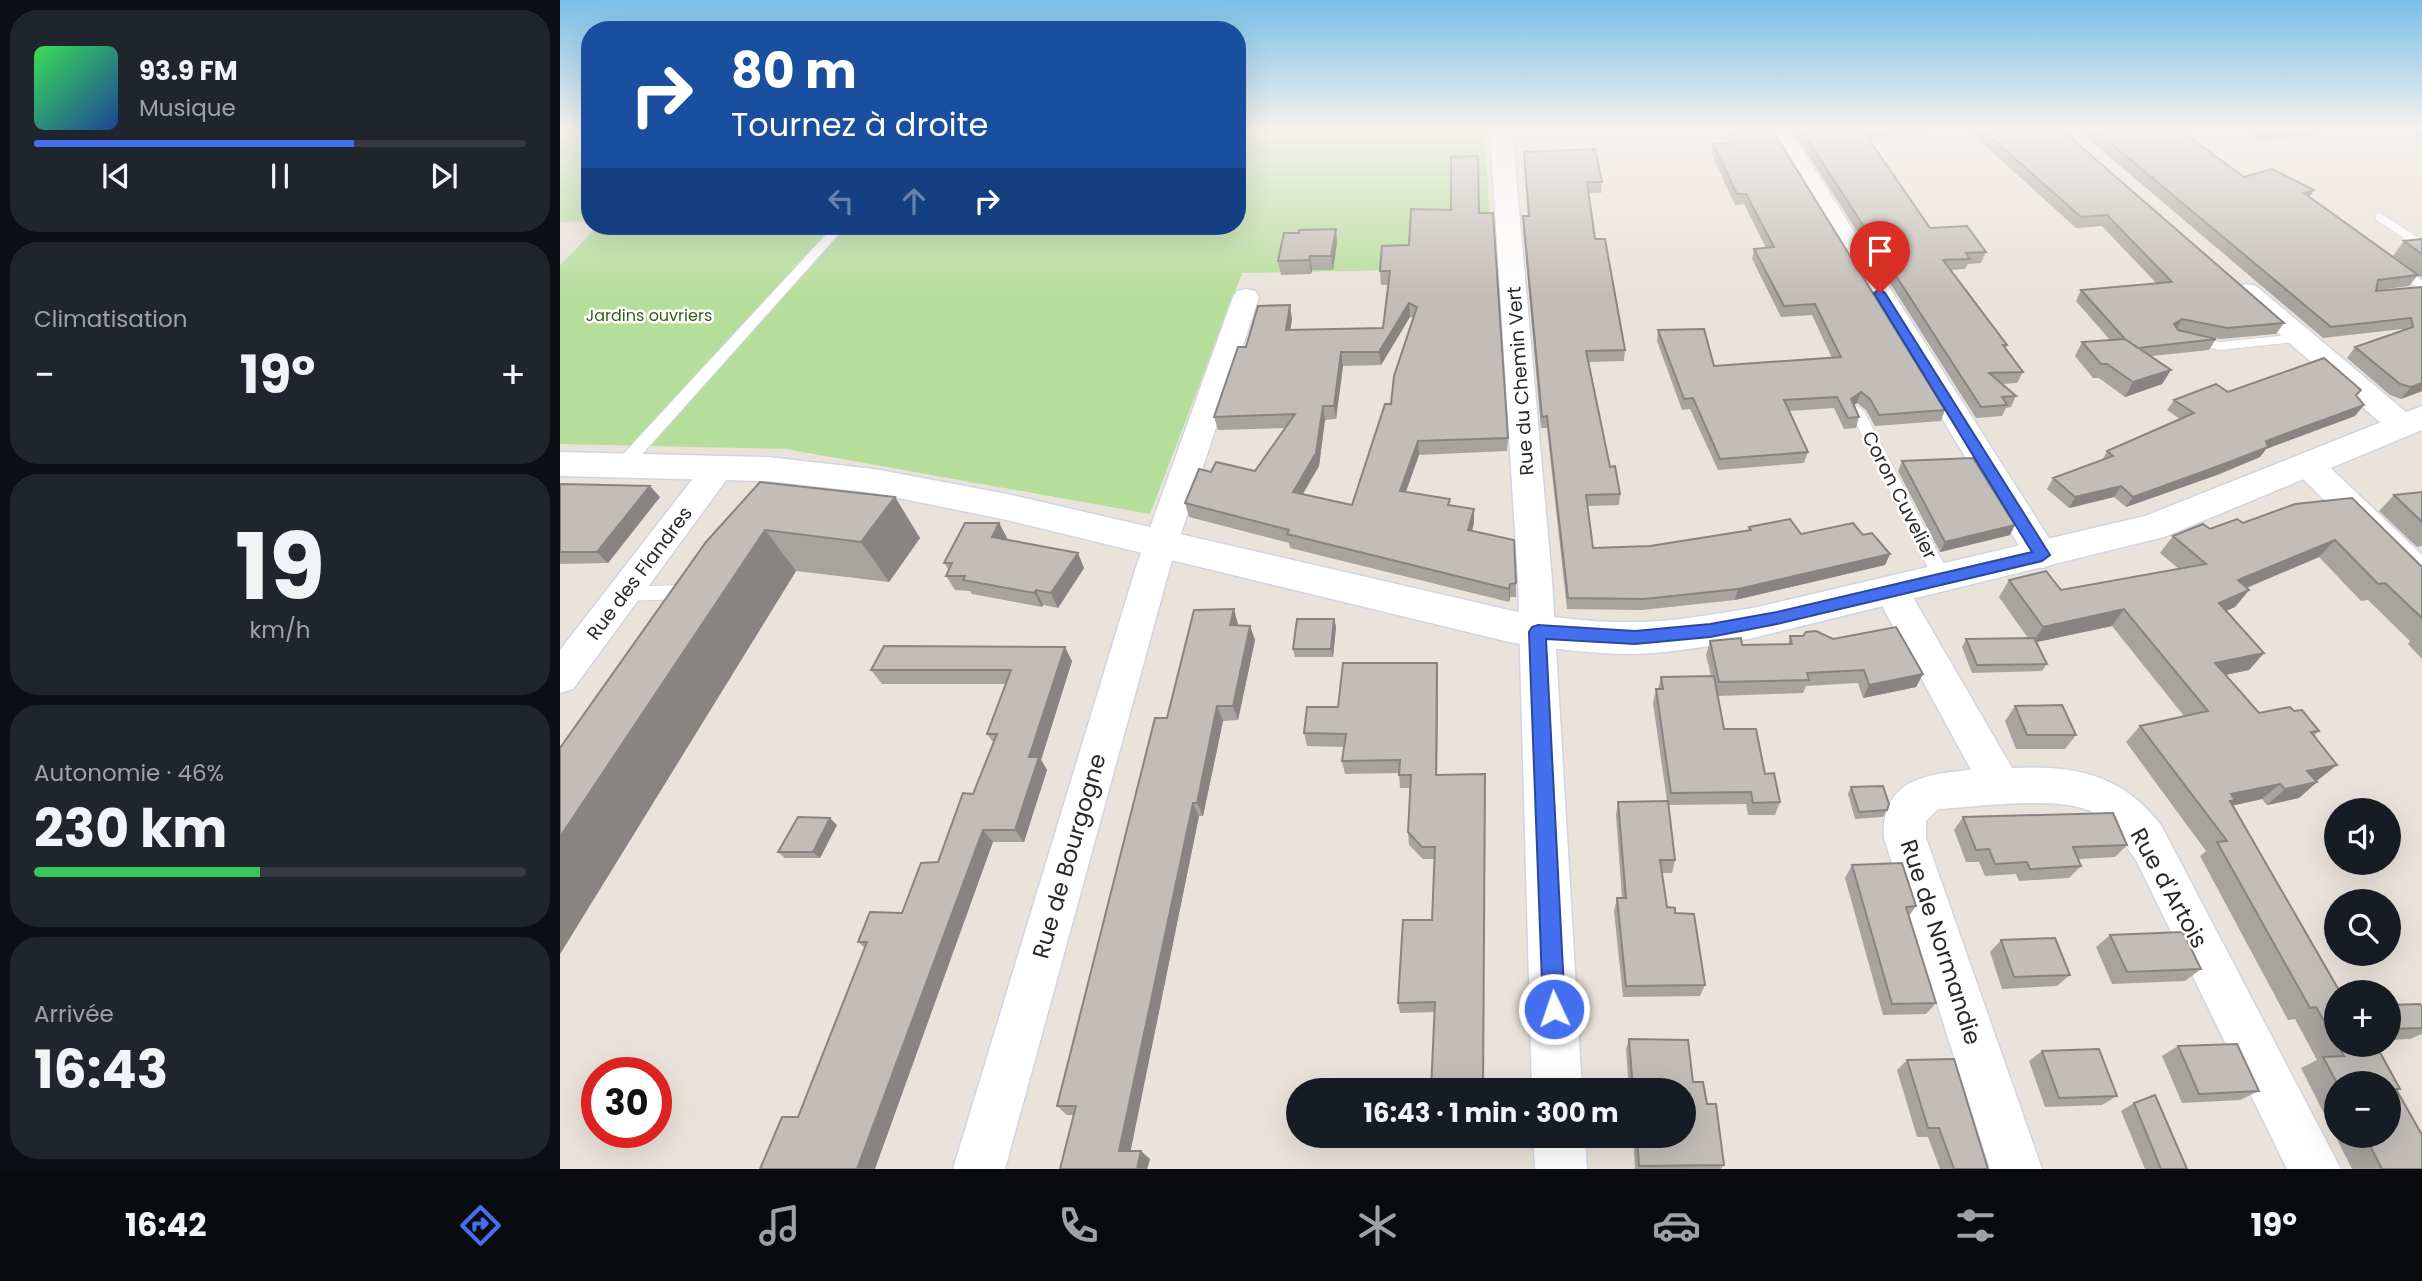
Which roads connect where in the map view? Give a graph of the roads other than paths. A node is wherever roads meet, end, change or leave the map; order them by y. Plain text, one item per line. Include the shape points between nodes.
1 (1509, 186) edge
2 (1813, 186) edge
3 (2380, 217) dead end
4 (833, 235) edge
5 (2422, 246) edge
6 (2380, 256) edge
7 (2228, 275) edge
8 (2418, 290) edge
9 (1246, 298) dead end
10 (2177, 336) edge
11 (2300, 338) junction
12 (1857, 411) edge
13 (2411, 421) edge
14 (560, 464) edge
15 (2308, 465) junction
16 (622, 466) junction
17 (719, 467) junction
18 (1160, 543) junction
19 (2042, 555) junction
20 (2418, 567) edge
21 (1943, 580) junction
22 (704, 583) edge
23 (1892, 592) junction
24 (624, 594) junction
25 (1538, 632) junction
26 (560, 678) edge
27 (2002, 788) junction
28 (1557, 1078) edge
29 (1560, 1148) edge
30 (979, 1169) edge
31 (1561, 1169) edge
32 (2016, 1169) edge
33 (2315, 1169) edge

1 - 25 street, Rue du Chemin Vert
2 - 19 street
3 - 5 lane
4 - 16 lane
6 - 8 lane
7 - 11 street
9 - 18 street, Rue de Bourgogne
10 - 11 lane via 2220,346
11 - 13 street
12 - 21 lane, Coron Cuvelier
13 - 15 main road
14 - 16 main road
15 - 19 main road via 2170,521
15 - 20 street
16 - 17 main road
17 - 18 main road via 874,481
17 - 24 street, Rue des Flandres
18 - 25 main road
18 - 30 street, Rue de Bourgogne
19 - 21 main road
21 - 23 main road
22 - 24 lane via 682,592
23 - 25 main road via 1687,634 1613,638
23 - 27 street
24 - 26 street, Rue des Flandres
25 - 28 street, Rue du Chemin Vert
27 - 32 street, Rue de Normandie via 1926,794 1909,807 1904,827
27 - 33 street, Rue d'Artois via 2057,786 2089,791 2115,804 2140,830
29 - 31 street

